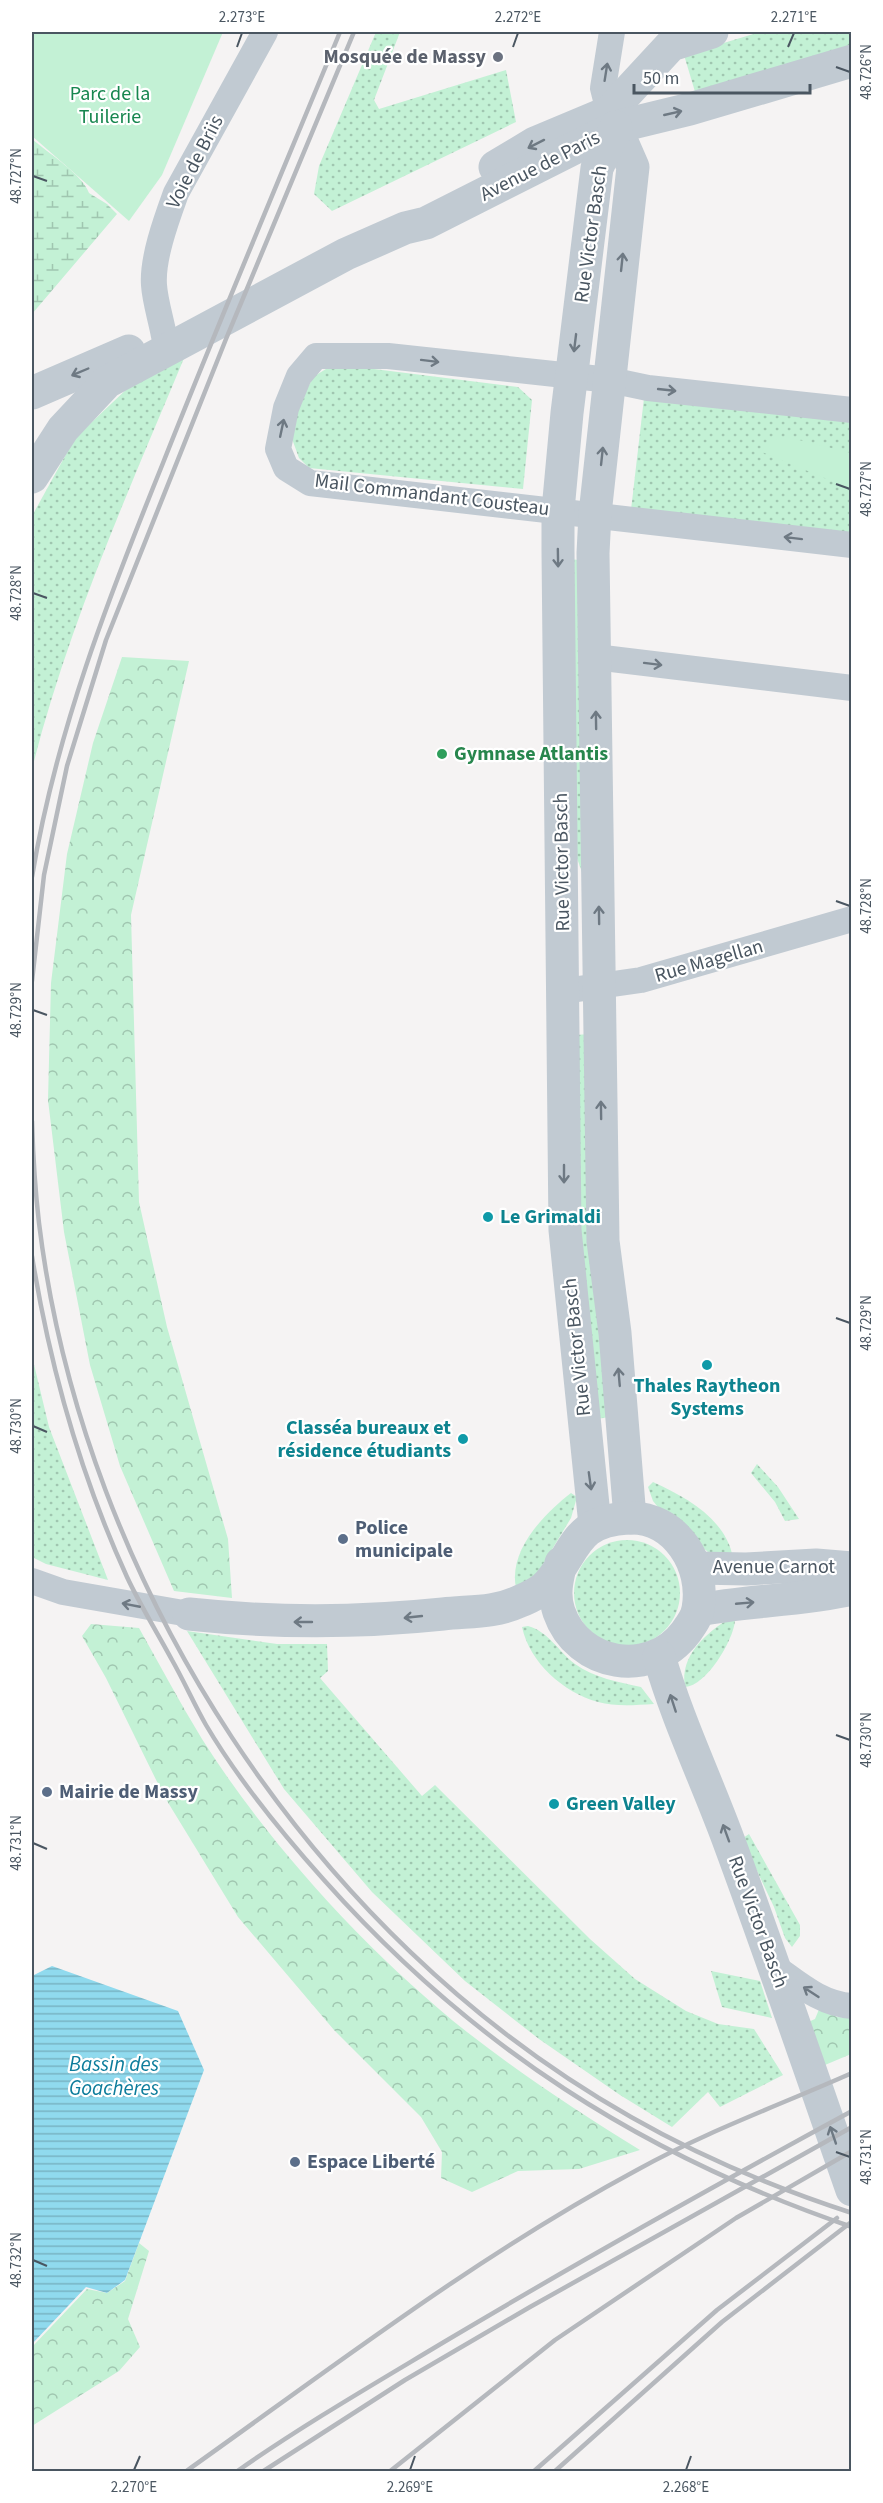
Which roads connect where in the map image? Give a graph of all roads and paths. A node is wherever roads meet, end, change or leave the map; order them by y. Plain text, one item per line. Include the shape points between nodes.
1 (265, 32) edge
2 (612, 32) edge
3 (712, 32) edge
4 (852, 61) edge
5 (612, 119) junction
6 (179, 335) junction
7 (571, 376) junction
8 (610, 380) junction
9 (32, 393) edge
10 (852, 410) edge
11 (32, 477) edge
12 (558, 510) junction
13 (594, 514) junction
14 (852, 545) edge
15 (595, 657) junction
16 (852, 687) edge
17 (852, 919) edge
18 (599, 986) junction
19 (564, 991) junction
20 (630, 1518) junction
21 (595, 1525) junction
22 (561, 1563) junction
23 (697, 1568) junction
24 (852, 1569) edge
25 (32, 1581) edge
26 (852, 1589) edge
27 (501, 1610) junction
28 (698, 1610) junction
29 (189, 1614) joint
30 (578, 1642) junction
31 (659, 1656) junction
32 (775, 1967) junction
33 (852, 2006) edge
34 (852, 2190) edge

1 - 6 street, Voie de Briis via 166,219 154,288
5 -> 2 street via 603,88
3 - 5 street, Avenue de Paris via 671,45
5 -> 4 street, Avenue de Paris via 690,109
5 - 6 street, Avenue de Paris via 426,223 405,228
5 -> 7 street, Rue Victor Basch via 597,168
8 -> 5 street, Rue Victor Basch via 633,166
6 -> 9 street, Avenue de Paris
6 - 11 street, Avenue de Paris via 107,382 63,429
7 - 8 street, Mail Commandant Cousteau
7 - 12 street, Rue Victor Basch
12 -> 7 street, Mail Commandant Cousteau via 310,483 286,468 278,449 286,408 298,376 316,356 388,356
8 -> 10 street via 648,388
13 -> 8 street, Rue Victor Basch
12 - 13 street, Mail Commandant Cousteau
12 -> 19 street, Rue Victor Basch
14 -> 13 street, Mail Commandant Cousteau
13 - 15 street, Rue Victor Basch
15 -> 16 street
18 -> 15 street, Rue Victor Basch
17 - 18 street, Rue Magellan via 641,980
18 - 19 street, Rue Magellan
20 -> 18 street, Rue Victor Basch via 603,1241
19 -> 21 street, Rue Victor Basch via 565,1230
20 - 21 street
20 - 23 street via 650,1521 670,1532 686,1548
21 - 22 street via 571,1545
22 - 27 street via 537,1593
22 - 30 street via 556,1596 559,1612
23 - 24 street, Avenue Carnot via 816,1565
23 - 28 street
29 -> 25 street via 63,1592
28 -> 26 street, Avenue Carnot
27 -> 29 street via 303,1622
27 - 30 street via 516,1618 544,1623
28 - 31 street via 678,1643
30 - 31 street via 611,1660 635,1662
32 -> 31 street, Rue Victor Basch via 711,1792 676,1712
33 -> 32 street via 834,2005 815,1996
34 -> 32 street, Rue Victor Basch

